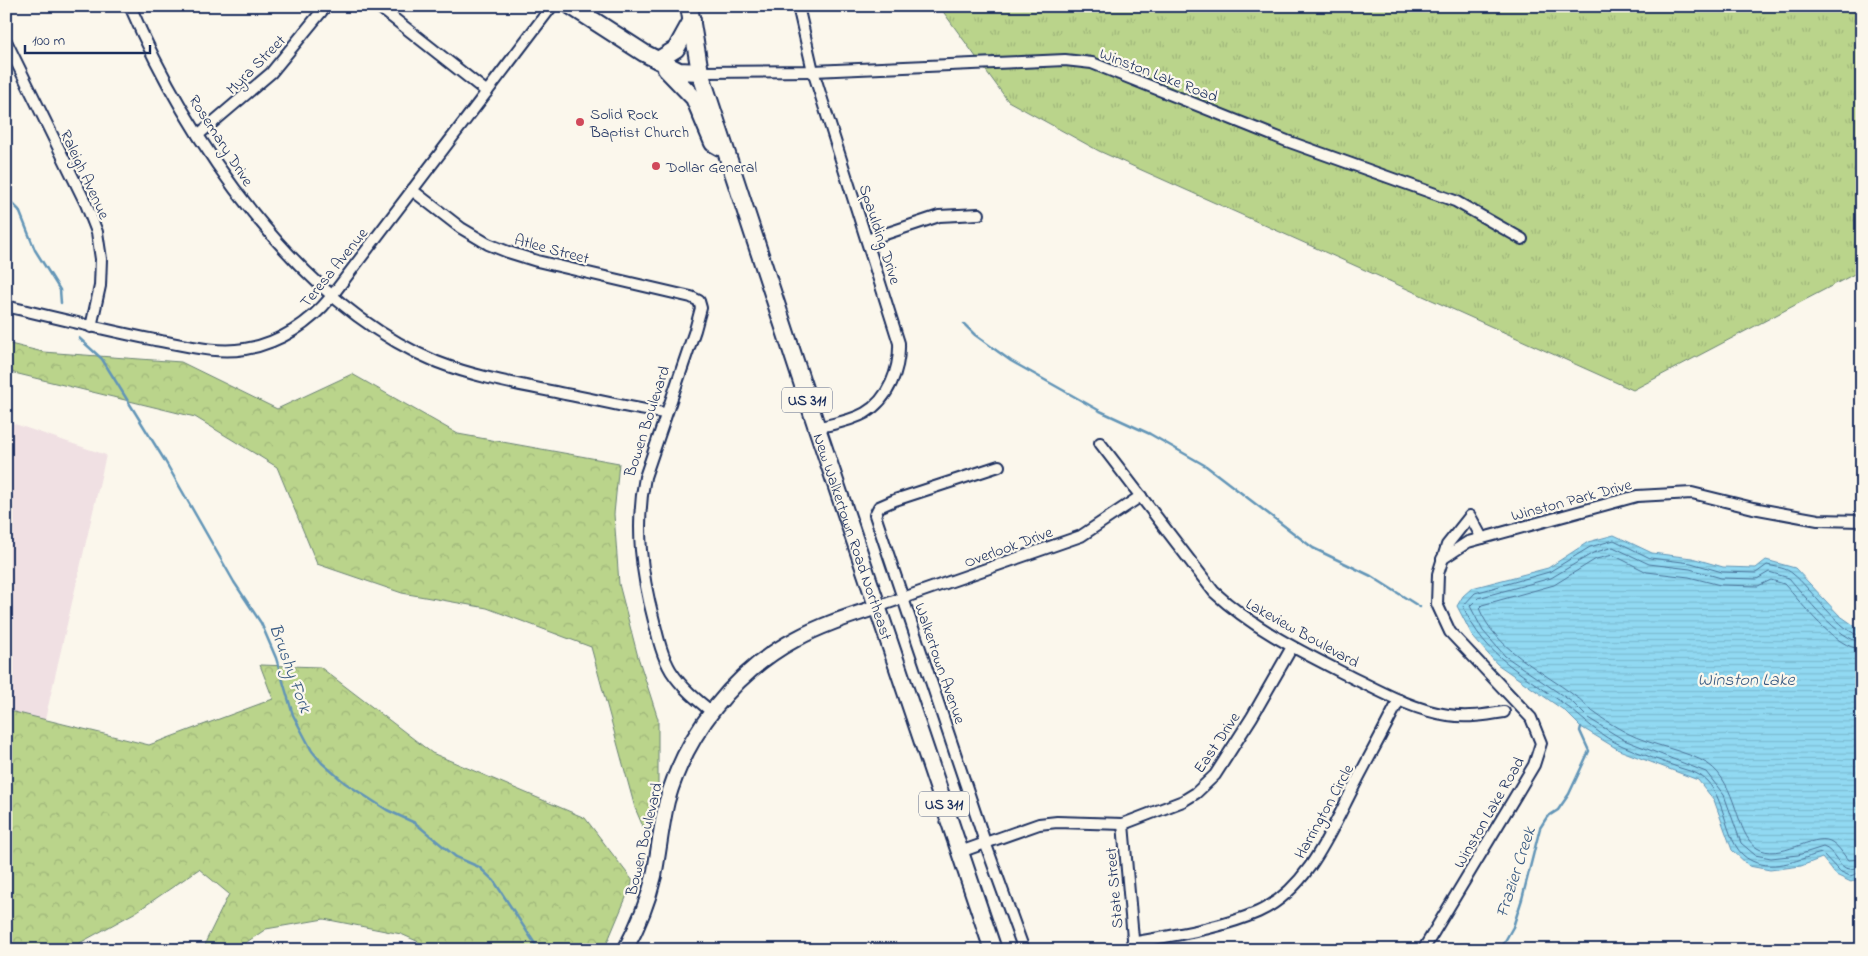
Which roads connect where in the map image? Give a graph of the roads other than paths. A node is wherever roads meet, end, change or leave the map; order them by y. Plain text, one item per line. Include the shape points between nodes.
1 (130, 6) edge
2 (326, 6) edge
3 (378, 6) edge
4 (552, 6) edge
5 (571, 6) edge
6 (798, 6) edge
7 (691, 13) edge
8 (6, 41) edge
9 (658, 60) junction
10 (813, 71) junction
11 (700, 72) junction
12 (487, 92) junction
13 (198, 135) junction
14 (726, 151) junction
15 (412, 190) junction
16 (979, 214) dead end
17 (1522, 239) dead end
18 (867, 240) junction
19 (331, 297) junction
20 (699, 302) joint
21 (6, 306) edge
22 (91, 327) junction
23 (665, 413) junction
24 (816, 428) junction
25 (1100, 443) dead end
26 (999, 466) dead end
27 (1141, 496) junction
28 (1862, 521) edge
29 (1482, 538) junction
30 (1442, 559) junction
31 (903, 598) junction
32 (877, 607) junction
33 (1292, 647) junction
34 (1399, 700) junction
35 (712, 712) junction
36 (1504, 712) dead end
37 (1123, 824) junction
38 (986, 845) junction
39 (960, 852) junction
40 (1133, 946) edge
41 (625, 950) edge
42 (993, 950) edge
43 (1024, 950) edge
44 (1423, 950) edge

1 - 13 street, Rosemary Drive via 155,59
2 - 13 street, Myra Street via 271,74
3 - 12 street
4 - 12 street, Teresa Avenue
5 - 9 main road
6 - 10 street, Spaulding Drive
7 - 9 main road via 676,49
7 - 11 main road, New Walkertown Road Northeast / US 311
8 - 22 street, Raleigh Avenue via 94,225 101,278
9 - 11 main road via 679,71
9 - 14 main road via 694,98 712,143
10 - 11 street, Winston Lake Road
10 - 17 street, Winston Lake Road via 1065,60 1092,63 1287,141 1455,201
10 - 18 street, Spaulding Drive
11 - 14 main road, New Walkertown Road Northeast / US 311
12 - 15 street, Teresa Avenue
13 - 19 street, Rosemary Drive via 238,194
14 - 24 main road, New Walkertown Road Northeast / US 311
15 - 19 street, Teresa Avenue
15 - 20 street, Atlee Street via 461,228 503,250 691,297
16 - 18 street via 939,216
18 - 24 street, Spaulding Drive via 899,343 900,362 892,382 878,402 865,413
19 - 22 street, Teresa Avenue via 298,328 246,349 212,350
19 - 23 street, Rosemary Drive via 383,335 458,370
20 - 23 street, Bowen Boulevard via 701,308 695,330
21 - 22 street, Teresa Avenue
23 - 35 street, Bowen Boulevard via 651,454 641,502 639,536 642,562 659,642 667,662 684,688
24 - 32 main road, New Walkertown Road Northeast / US 311
25 - 27 street, Lakeview Boulevard
26 - 31 street, Walkertown Avenue via 896,500 875,511
27 - 31 street, Overlook Drive via 1081,536
27 - 33 street, Lakeview Boulevard via 1214,592 1236,612
28 - 29 street, Winston Park Drive via 1818,520 1692,492 1637,496
29 - 30 street, Winston Park Drive via 1468,542
29 - 30 street, Winston Lake Road via 1470,516 1447,544
30 - 44 street, Winston Lake Road via 1436,597 1444,622 1460,644 1531,718 1541,743 1530,772
31 - 32 street, Overlook Drive
31 - 38 street, Walkertown Avenue
32 - 35 street, Bowen Boulevard via 787,644 749,672
32 - 39 main road, New Walkertown Road Northeast / US 311
33 - 34 street, Lakeview Boulevard
33 - 37 street, East Drive via 1232,749 1208,783 1169,808
34 - 36 street, Lakeview Boulevard via 1447,715 1472,717
34 - 40 street, Harrington Circle via 1331,832 1308,870 1286,895 1258,911 1227,922
35 - 41 street, Bowen Boulevard via 690,746 672,786 650,894
37 - 38 street, East Drive via 1039,824
37 - 40 street, State Street
38 - 39 street, East Drive
38 - 43 street, Walkertown Avenue
39 - 42 main road, New Walkertown Road Northeast / US 311

